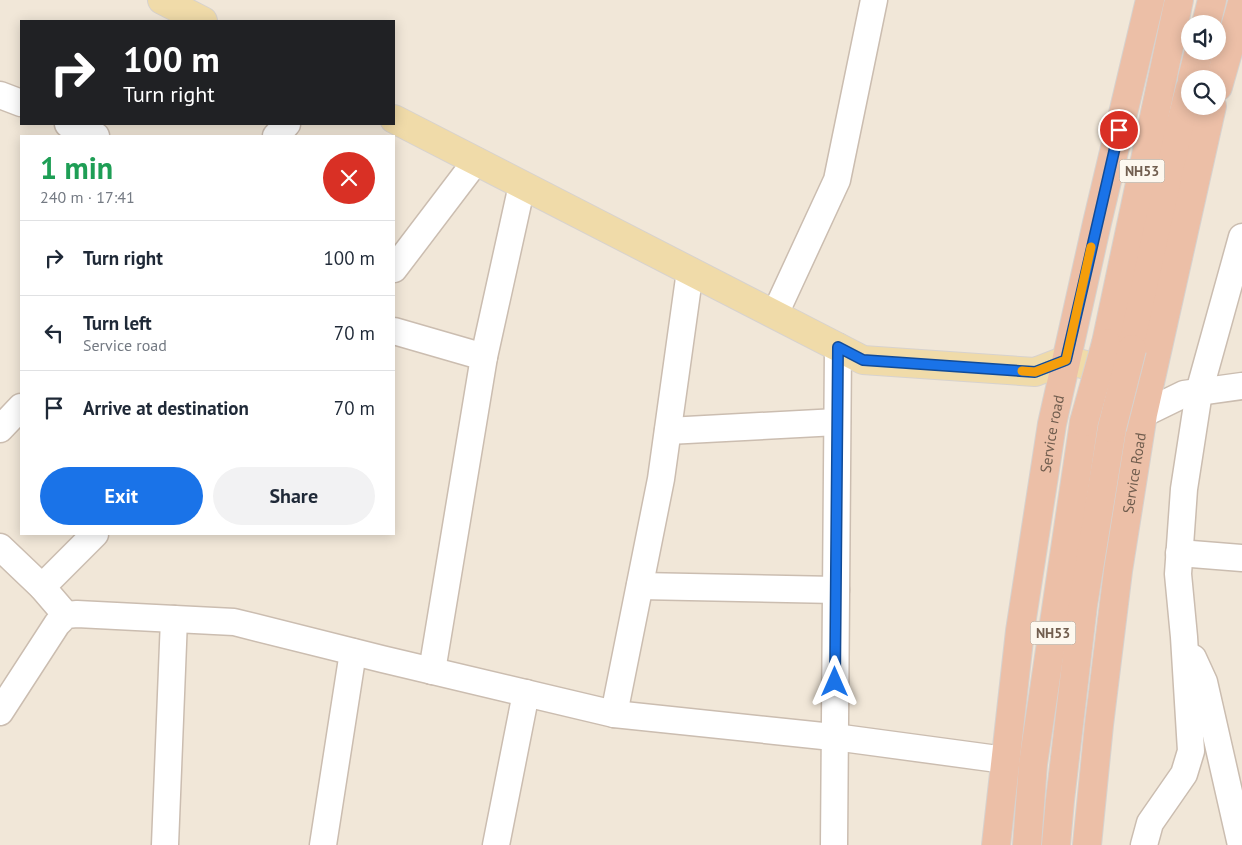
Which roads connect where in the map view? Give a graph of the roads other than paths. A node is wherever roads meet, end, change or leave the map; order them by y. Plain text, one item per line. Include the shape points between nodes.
1 (162, 0) edge
2 (874, 0) edge
3 (1150, 0) edge
4 (1179, 0) edge
5 (1212, 0) edge
6 (1242, 3) edge
7 (1208, 15) edge
8 (201, 20) edge
9 (1223, 70) edge
10 (0, 96) edge
11 (20, 103) edge
12 (1183, 115) edge
13 (1210, 115) edge
14 (395, 120) edge
15 (70, 125) edge
16 (286, 125) edge
17 (94, 135) edge
18 (277, 135) edge
19 (476, 161) junction
20 (522, 185) junction
21 (1242, 237) edge
22 (395, 268) edge
23 (690, 271) junction
24 (775, 314) junction
25 (395, 331) edge
26 (1119, 346) junction
27 (838, 347) junction
28 (484, 357) junction
29 (1066, 360) junction
30 (1035, 372) junction
31 (1150, 381) junction
32 (1242, 386) edge
33 (1058, 392) junction
34 (1199, 392) junction
35 (20, 408) edge
36 (1155, 408) junction
37 (837, 422) junction
38 (0, 429) edge
39 (668, 431) junction
40 (95, 535) edge
41 (0, 547) edge
42 (1179, 553) junction
43 (1242, 558) edge
44 (640, 586) junction
45 (42, 587) junction
46 (836, 590) junction
47 (66, 615) junction
48 (174, 619) junction
49 (1184, 637) junction
50 (354, 652) junction
51 (432, 671) junction
52 (526, 693) junction
53 (0, 712) edge
54 (614, 714) junction
55 (834, 737) junction
56 (1006, 760) junction
57 (165, 845) edge
58 (324, 845) edge
59 (496, 845) edge
60 (834, 845) edge
61 (996, 845) edge
62 (1027, 845) edge
63 (1056, 845) edge
64 (1088, 845) edge
65 (1144, 845) edge
66 (1241, 845) edge

1 - 8 main road
2 - 24 street via 837,180
3 - 29 highway, Service road
4 - 26 highway, NH53
5 - 7 highway
6 - 9 highway
10 - 11 street
12 - 26 highway, NH53
13 - 31 highway, Service Road
14 - 19 main road
15 - 17 street
16 - 18 street
19 - 20 main road
19 - 22 street
20 - 23 main road
20 - 28 street
21 - 34 street
23 - 24 main road
23 - 39 street
24 - 27 main road
25 - 28 street
26 - 62 highway, NH53, bridge via 1084,422 1033,764
26 - 63 highway, NH53, bridge via 1112,428 1083,605
27 - 30 main road via 863,360
27 - 37 street
28 - 51 street
29 - 30 main road
29 - 31 main road
29 - 33 highway, Service road
30 - 33 main road
31 - 36 highway, Service Road
32 - 34 street
33 - 36 main road
33 - 56 highway, Service road via 1020,631
34 - 36 street via 1184,394
34 - 42 street via 1184,489
35 - 38 street
36 - 64 highway, Service Road via 1117,580 1098,725
37 - 39 street
37 - 46 street
39 - 44 street
40 - 45 street
41 - 45 street
42 - 43 street
42 - 49 street
44 - 46 street
44 - 54 street
45 - 47 street
46 - 55 street
47 - 48 street
47 - 53 street
48 - 50 street via 234,622
48 - 57 street
49 - 65 street via 1191,750 1184,774 1150,823
49 - 66 street via 1204,682
50 - 51 street
50 - 58 street
51 - 52 street
52 - 54 street
52 - 59 street
54 - 55 street
55 - 56 street
55 - 60 street
56 - 61 highway, Service road

